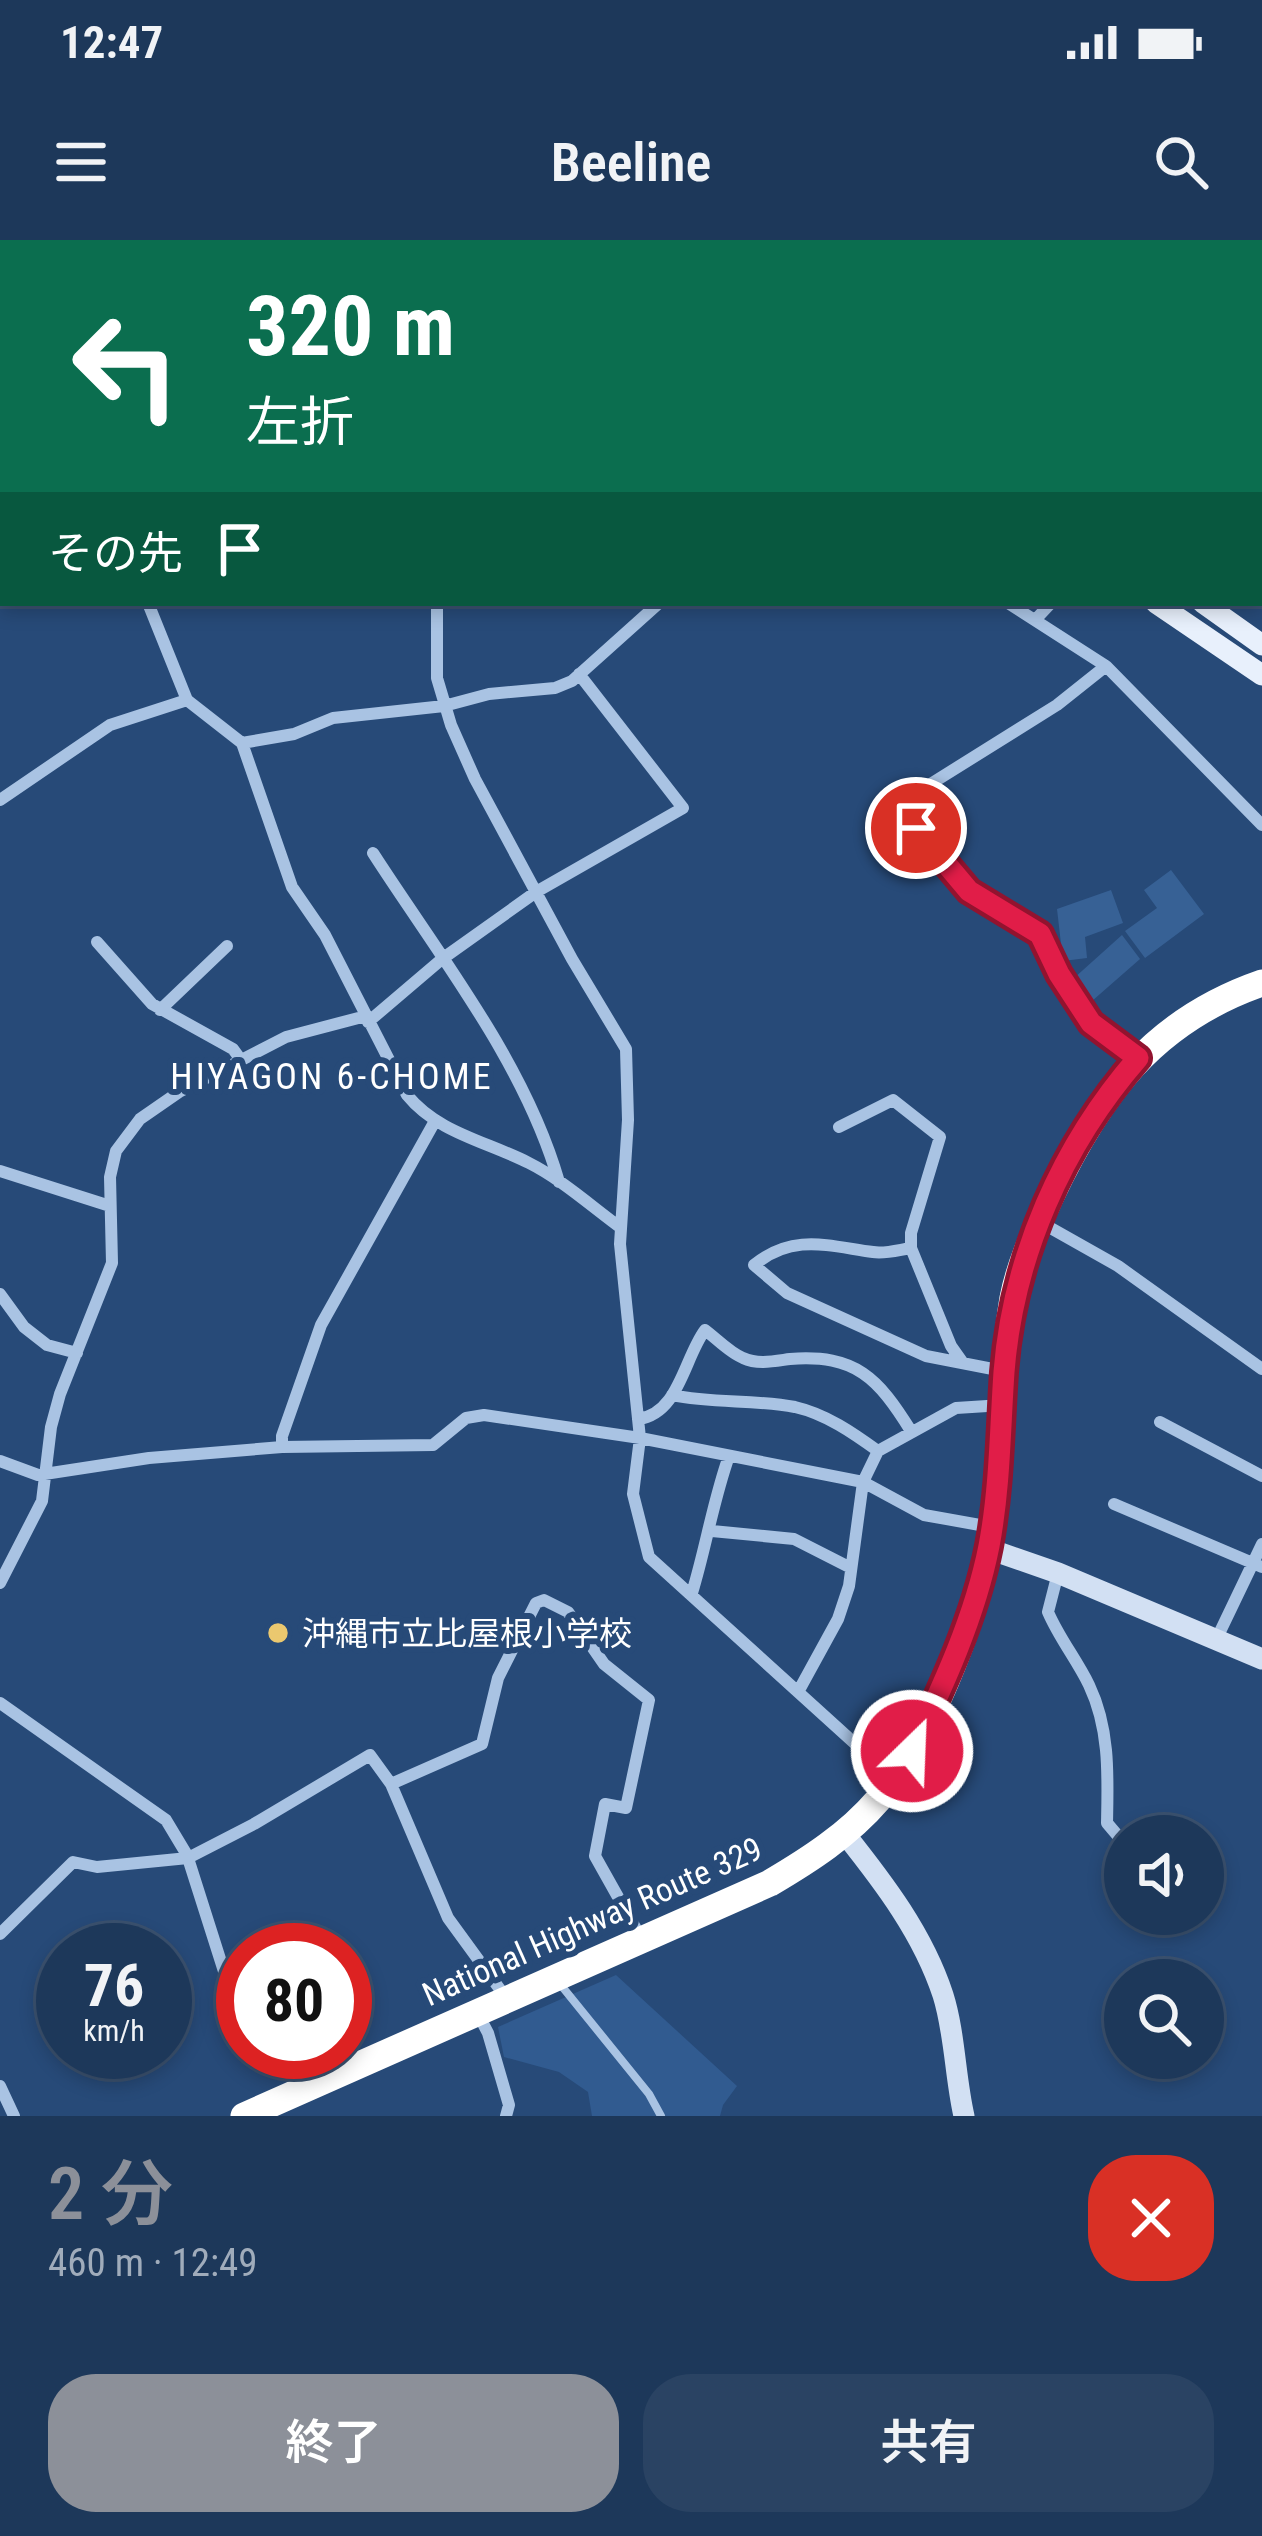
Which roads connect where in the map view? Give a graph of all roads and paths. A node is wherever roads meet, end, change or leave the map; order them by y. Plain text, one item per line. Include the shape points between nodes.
1 (149, 606) edge
2 (436, 606) edge
3 (656, 606) edge
4 (1013, 606) edge
5 (1048, 606) edge
6 (1160, 606) edge
7 (1207, 606) edge
8 (1036, 620) junction
9 (1262, 645) edge
10 (1106, 666) junction
11 (579, 674) junction
12 (1262, 675) edge
13 (187, 700) junction
14 (444, 706) junction
15 (242, 743) junction
16 (0, 800) edge
17 (1262, 825) edge
18 (374, 854) dead end
19 (536, 892) junction
20 (97, 941) dead end
21 (227, 946) dead end
22 (442, 959) junction
23 (1262, 983) edge
24 (160, 1010) junction
25 (367, 1019) junction
26 (1138, 1058) junction
27 (241, 1060) junction
28 (435, 1121) junction
29 (839, 1126) dead end
30 (0, 1171) edge
31 (559, 1184) junction
32 (110, 1206) junction
33 (1039, 1221) junction
34 (621, 1228) junction
35 (911, 1247) junction
36 (0, 1294) edge
37 (77, 1353) junction
38 (964, 1364) junction
39 (1262, 1369) edge
40 (1004, 1371) junction
41 (672, 1395) junction
42 (1003, 1405) junction
43 (638, 1419) junction
44 (1160, 1423) dead end
45 (910, 1431) junction
46 (640, 1438) junction
47 (282, 1448) junction
48 (878, 1451) junction
49 (729, 1456) junction
50 (0, 1461) edge
51 (46, 1473) junction
52 (1262, 1476) edge
53 (863, 1482) junction
54 (1114, 1504) dead end
55 (712, 1531) junction
56 (990, 1538) junction
57 (1262, 1544) edge
58 (1257, 1566) edge
59 (851, 1568) junction
60 (1058, 1573) junction
61 (0, 1583) edge
62 (692, 1593) junction
63 (1217, 1638) junction
64 (1262, 1659) edge
65 (798, 1692) junction
66 (0, 1703) edge
67 (894, 1779) junction
68 (391, 1784) junction
69 (1107, 1815) edge
70 (844, 1834) junction
71 (188, 1858) junction
72 (0, 1934) edge
73 (642, 1939) junction
74 (216, 1946) edge
75 (555, 1978) junction
76 (507, 2000) junction
77 (477, 2013) junction
78 (372, 2057) edge
79 (321, 2079) edge
80 (0, 2086) edge
81 (250, 2114) edge
82 (14, 2116) edge
83 (506, 2116) edge
84 (661, 2116) edge
85 (964, 2116) edge

1 - 13 street
2 - 14 street
3 - 11 street
4 - 8 street
5 - 8 street
6 - 12 main road
7 - 9 main road
8 - 10 street
10 - 17 street
10 - 26 street via 897,805 969,891 1040,934 1091,1023
11 - 14 street via 555,688
11 - 19 street via 683,808
13 - 15 street
13 - 16 street via 110,725
14 - 15 street via 333,718
14 - 19 street
15 - 25 street via 292,886
18 - 22 street
19 - 22 street
19 - 34 street via 626,1049
20 - 24 street
21 - 24 street
22 - 25 street
22 - 31 street via 546,1137
23 - 26 highway, National Highway Route 329 via 1203,1010
24 - 27 street via 233,1048
25 - 27 street via 286,1037
25 - 28 street via 407,1095
26 - 33 highway, National Highway Route 329 via 1087,1126
27 - 32 street via 140,1119 116,1151
28 - 31 street
28 - 47 street via 321,1325
29 - 35 street via 893,1100 940,1137
30 - 32 street
31 - 34 street
32 - 37 street via 112,1263
33 - 39 street via 1118,1266
33 - 40 highway, National Highway Route 329 via 1014,1294
34 - 43 street
35 - 38 street
35 - 38 street via 878,1253 801,1242 754,1265 802,1300 926,1356
36 - 37 street via 46,1345
37 - 51 street via 51,1427
38 - 40 street
40 - 42 highway, National Highway Route 329
41 - 43 street via 653,1417
41 - 45 street via 705,1330 742,1358 843,1362 873,1378
41 - 48 street via 798,1408
42 - 45 street via 956,1408
42 - 56 highway, National Highway Route 329
43 - 46 street
44 - 52 street
45 - 48 street
46 - 47 street via 484,1415 466,1418 433,1445
46 - 49 street
46 - 62 street via 633,1494 639,1529 649,1557
47 - 51 street
48 - 53 street
49 - 53 street
49 - 55 street
50 - 51 street
51 - 61 street via 42,1501
53 - 56 street
53 - 59 street
54 - 58 street
55 - 59 street via 794,1539
55 - 62 street
56 - 60 street
56 - 67 highway, National Highway Route 329 via 961,1639
57 - 58 street
58 - 63 street
59 - 65 street via 838,1619
60 - 63 street
60 - 69 street via 1048,1612 1100,1711
62 - 65 street
63 - 64 street
65 - 67 street
66 - 71 street via 166,1820
67 - 70 highway, National Highway Route 329
68 - 71 street via 370,1755
68 - 73 street via 482,1744 498,1678 536,1603 568,1612 604,1664 649,1700 626,1808 605,1804 595,1856
68 - 76 street via 448,1918
70 - 73 highway, National Highway Route 329 via 770,1883
70 - 85 street via 895,1898 931,1966 944,1997
71 - 72 street via 73,1862
71 - 74 street
73 - 75 highway, National Highway Route 329
75 - 76 highway, National Highway Route 329
75 - 84 lane
76 - 77 highway, National Highway Route 329
77 - 78 highway, National Highway Route 329
77 - 83 street
79 - 81 highway, National Highway Route 329
80 - 82 street

